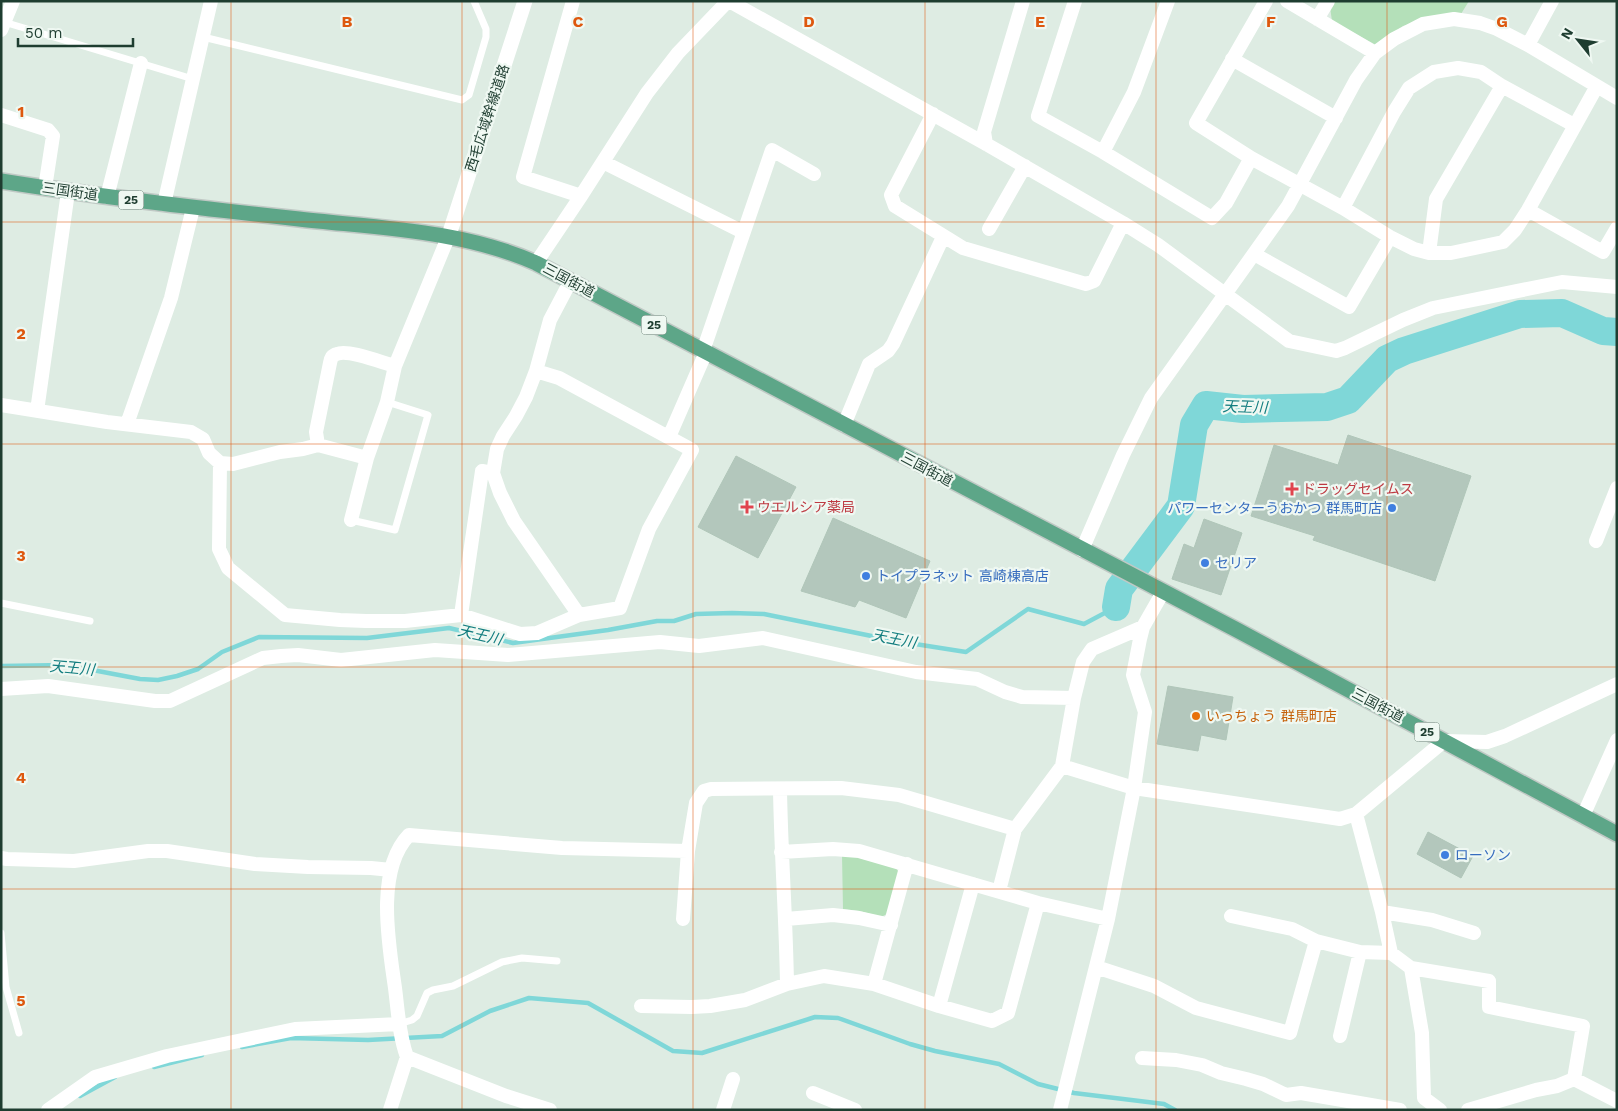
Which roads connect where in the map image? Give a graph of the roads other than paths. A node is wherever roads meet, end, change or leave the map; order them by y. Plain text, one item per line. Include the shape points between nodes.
1 (13, 1) edge
2 (211, 1) edge
3 (474, 1) edge
4 (526, 1) edge
5 (573, 1) edge
6 (729, 1) edge
7 (1023, 1) edge
8 (1076, 1) edge
9 (1168, 1) edge
10 (1266, 1) edge
11 (1287, 1) edge
12 (1328, 1) edge
13 (1552, 1) edge
14 (1318, 19) junction
15 (3, 26) edge
16 (203, 37) junction
17 (1528, 45) junction
18 (1375, 53) junction
19 (1232, 59) junction
20 (141, 63) junction
21 (194, 79) junction
22 (1502, 86) junction
23 (1597, 86) junction
24 (1617, 98) edge
25 (933, 114) junction
26 (1, 116) edge
27 (1336, 118) junction
28 (1574, 125) junction
29 (986, 144) junction
30 (1103, 152) junction
31 (1251, 158) junction
32 (603, 162) junction
33 (1025, 166) junction
34 (814, 174) dead end
35 (1, 181) edge
36 (1301, 184) junction
37 (45, 188) junction
38 (68, 192) junction
39 (582, 196) junction
40 (107, 197) junction
41 (164, 204) junction
42 (193, 208) junction
43 (1343, 208) junction
44 (1528, 210) junction
45 (1122, 222) junction
46 (989, 228) dead end
47 (1617, 228) edge
48 (743, 232) junction
49 (449, 235) junction
50 (943, 236) junction
51 (1390, 237) junction
52 (1430, 253) junction
53 (1254, 254) junction
54 (536, 263) junction
55 (570, 282) junction
56 (1617, 287) edge
57 (1225, 294) junction
58 (704, 351) junction
59 (395, 366) junction
60 (536, 371) junction
61 (387, 402) junction
62 (1, 405) edge
63 (37, 411) junction
64 (127, 424) junction
65 (844, 425) junction
66 (669, 437) junction
67 (318, 445) junction
68 (367, 458) junction
69 (220, 464) junction
70 (493, 473) junction
71 (1617, 488) edge
72 (351, 520) joint
73 (1596, 541) dead end
74 (1082, 550) junction
75 (1163, 592) junction
76 (1, 603) edge
77 (461, 615) junction
78 (579, 615) junction
79 (90, 620) dead end
80 (1143, 627) junction
81 (1617, 684) edge
82 (1, 689) edge
83 (1074, 698) junction
84 (1617, 740) edge
85 (1444, 741) junction
86 (1062, 766) junction
87 (1134, 788) junction
88 (780, 789) junction
89 (1356, 814) junction
90 (1583, 816) junction
91 (1015, 829) junction
92 (1617, 834) edge
93 (688, 851) junction
94 (781, 852) junction
95 (1, 858) edge
96 (908, 864) junction
97 (391, 870) junction
98 (973, 884) junction
99 (999, 890) junction
100 (1038, 902) junction
101 (1382, 912) junction
102 (1231, 916) dead end
103 (683, 919) dead end
104 (786, 919) junction
105 (1108, 919) junction
106 (891, 925) junction
107 (1, 933) edge
108 (1474, 933) dead end
109 (1316, 941) junction
110 (1360, 952) junction
111 (1391, 953) junction
112 (556, 961) dead end
113 (1096, 967) junction
114 (1411, 968) junction
115 (787, 984) junction
116 (874, 984) junction
117 (641, 1006) dead end
118 (939, 1006) junction
119 (399, 1024) junction
120 (19, 1033) dead end
121 (1340, 1036) dead end
122 (407, 1057) junction
123 (1142, 1058) dead end
124 (733, 1079) dead end
125 (1574, 1079) junction
126 (813, 1093) dead end
127 (1617, 1101) edge
128 (1430, 1107) edge
129 (48, 1110) edge
130 (390, 1110) edge
131 (550, 1110) edge
132 (723, 1110) edge
133 (855, 1110) edge
134 (1060, 1110) edge
135 (1400, 1110) edge
136 (1468, 1110) edge

1 - 15 street
2 - 16 street
3 - 16 lane via 486,29 486,37 469,96 462,100
4 - 49 street, 西毛広域幹線道路
5 - 39 street via 523,177
6 - 25 street
6 - 32 street via 678,53
7 - 29 street via 984,132
8 - 30 street via 1038,116
9 - 30 street via 1134,92
10 - 19 street
11 - 14 street
12 - 14 street
13 - 17 street
14 - 18 street
15 - 20 lane
16 - 21 street
17 - 18 street via 1489,26 1454,19 1424,24
17 - 23 street
18 - 27 street
19 - 27 street
19 - 31 street via 1196,123
20 - 21 lane
20 - 40 street
21 - 41 street
22 - 28 street
22 - 43 street via 1481,72 1458,68 1434,72 1409,88
22 - 52 street via 1436,199
23 - 24 street
23 - 28 street
25 - 29 street
25 - 50 street via 891,195 894,206
26 - 37 street via 48,130 53,136
27 - 36 street
28 - 44 street
29 - 33 street
30 - 31 street via 1212,218 1226,203
31 - 36 street
32 - 39 street
32 - 48 street
33 - 45 street
33 - 46 street
34 - 48 street via 772,150
35 - 37 main road, 三国街道 / 25
36 - 43 street
36 - 53 street
37 - 38 main road, 三国街道 / 25
38 - 40 main road, 三国街道 / 25
38 - 63 street
39 - 54 street
40 - 41 main road, 三国街道 / 25
41 - 42 main road, 三国街道 / 25
42 - 49 main road, 三国街道 / 25
42 - 64 street via 171,298
43 - 51 street
44 - 47 street via 1603,252
44 - 52 street via 1503,242 1451,253
45 - 50 street via 1094,281 1086,284 963,248
45 - 57 street
48 - 58 street
49 - 54 main road, 三国街道 / 25 via 517,254
49 - 59 street
50 - 65 street via 894,344 868,364
51 - 52 street via 1414,250
51 - 53 street via 1349,307
53 - 57 street
54 - 55 main road, 三国街道 / 25
55 - 58 main road, 三国街道 / 25
55 - 60 street via 550,320
56 - 57 street via 1562,282 1432,308 1336,351 1289,341
57 - 74 street via 1151,398
58 - 65 main road, 三国街道 / 25
58 - 66 street
59 - 61 street
59 - 67 street via 347,353 332,356 316,432
60 - 66 street via 559,378
60 - 70 street via 526,398 497,449
61 - 68 street
61 - 72 lane via 428,415 395,530
62 - 63 street
63 - 64 street
64 - 69 street via 191,432 203,439 209,453
65 - 74 main road, 三国街道 / 25
66 - 78 street via 692,450 649,529 620,608
67 - 68 street
67 - 69 street
68 - 72 street
69 - 77 street via 218,549 221,558 228,568 285,615 366,621
70 - 77 street via 482,471
70 - 78 street via 514,521
71 - 73 street
74 - 75 main road, 三国街道 / 25
75 - 80 street
75 - 85 main road, 三国街道 / 25
76 - 79 lane
77 - 78 street via 520,634 537,633
80 - 83 street via 1092,649 1083,662
80 - 87 street via 1133,675 1145,712
81 - 85 street via 1487,742
82 - 83 street via 48,686 170,701 264,658 281,656 341,660 435,650 508,655 660,642 699,646 763,638 916,672 977,679 1022,697
83 - 86 street
84 - 90 street
85 - 89 street
85 - 90 main road, 三国街道 / 25
86 - 87 street
86 - 91 street
87 - 89 street via 1340,819
87 - 105 street
88 - 91 street via 841,788 899,795
88 - 93 street via 719,788 704,791 696,803
88 - 94 street
89 - 101 street
90 - 92 main road, 三国街道 / 25
91 - 99 street
93 - 97 street via 562,848 409,835 402,842
93 - 103 street
94 - 96 street via 849,850
94 - 104 street
95 - 97 street via 74,861 167,851 255,864
96 - 98 street
96 - 106 street
97 - 119 street via 387,929
98 - 99 street
98 - 118 street
99 - 100 street
100 - 105 street
100 - 118 street via 1008,1013 992,1021
101 - 108 street via 1432,920
101 - 111 street
102 - 109 street via 1292,929
104 - 106 street via 841,916
104 - 115 street
105 - 113 street
106 - 116 street
107 - 120 lane via 6,987
109 - 110 street
109 - 113 street via 1290,1034 1196,1008 1154,986
110 - 111 street
110 - 121 street
111 - 114 street
112 - 119 lane via 522,958 502,962 453,986 427,993 417,1016
113 - 134 street
114 - 125 street via 1489,981 1489,1007 1583,1026
114 - 128 street via 1422,1033 1424,1098
115 - 116 street via 824,976
115 - 117 street via 744,1000 710,1006
116 - 118 street
119 - 122 street
119 - 129 street via 295,1029 167,1056 95,1077
122 - 130 street
122 - 131 street
123 - 135 street via 1202,1065 1263,1084 1286,1095 1301,1093
124 - 132 street
125 - 127 street
125 - 136 street
126 - 133 street

